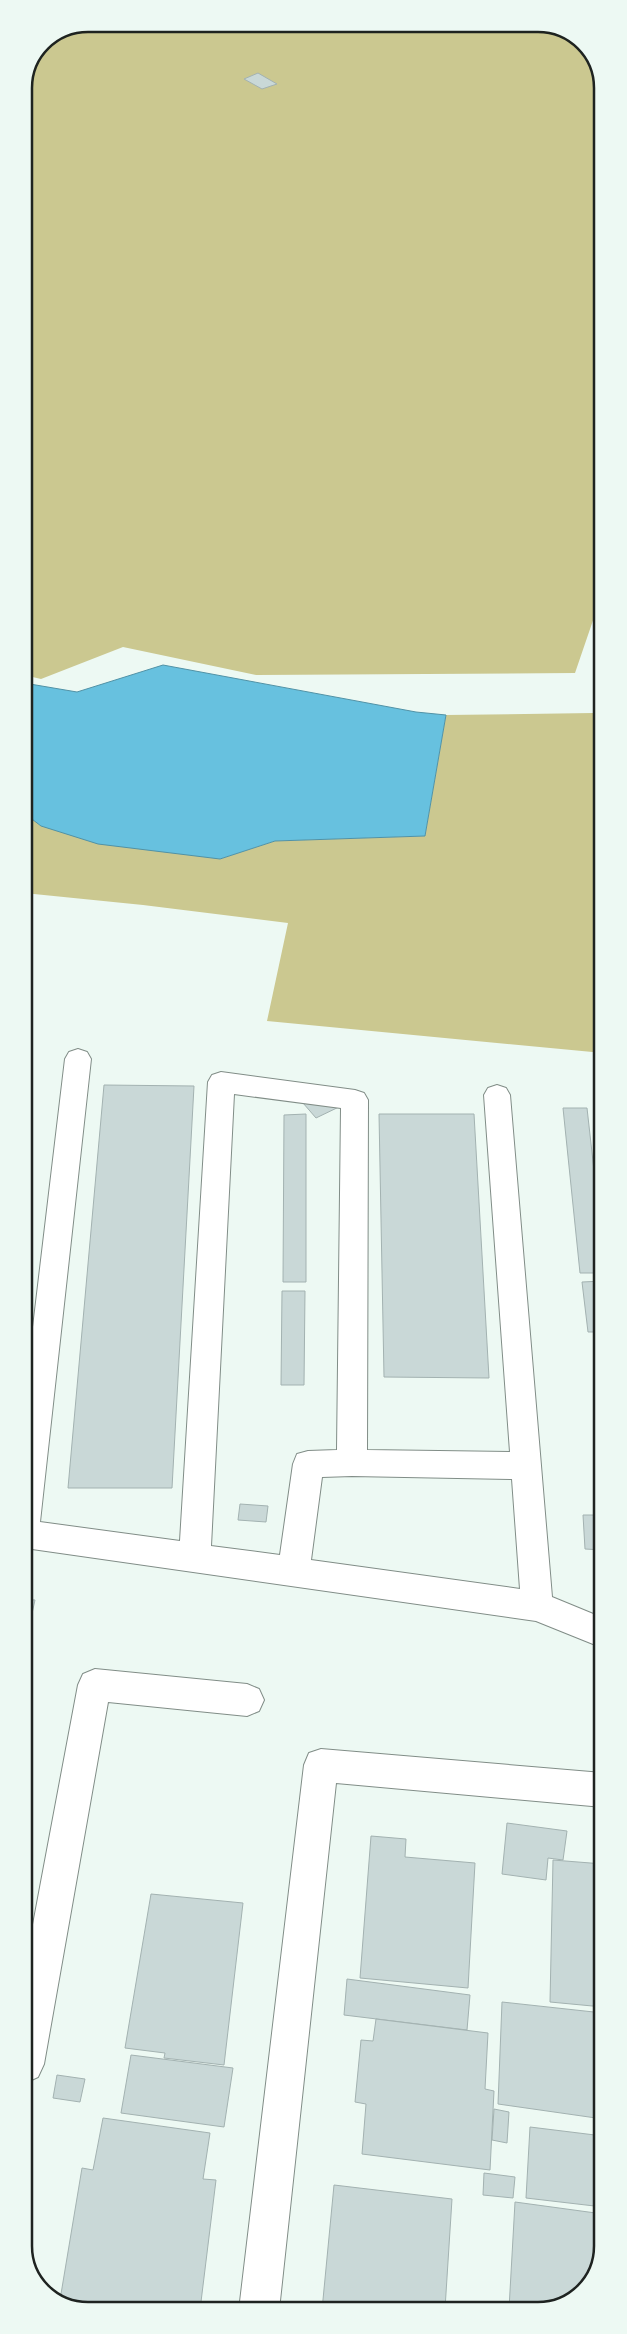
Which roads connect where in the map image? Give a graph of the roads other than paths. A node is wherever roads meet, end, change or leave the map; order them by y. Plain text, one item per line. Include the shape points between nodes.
1 (78, 1059) dead end
2 (497, 1095) dead end
3 (32, 1459) edge
4 (352, 1463) junction
5 (526, 1466) junction
6 (32, 1535) edge
7 (195, 1558) junction
8 (294, 1572) junction
9 (537, 1606) junction
10 (594, 1629) edge
11 (247, 1700) dead end
12 (594, 1789) edge
13 (32, 2027) edge
14 (260, 2301) edge

1 - 3 street
2 - 5 street
4 - 5 street
4 - 7 street via 355,1100 221,1082
4 - 8 street via 308,1464
5 - 9 street
6 - 7 street
7 - 8 street
8 - 9 street
9 - 10 street
11 - 13 street via 96,1685
12 - 14 street via 321,1765

